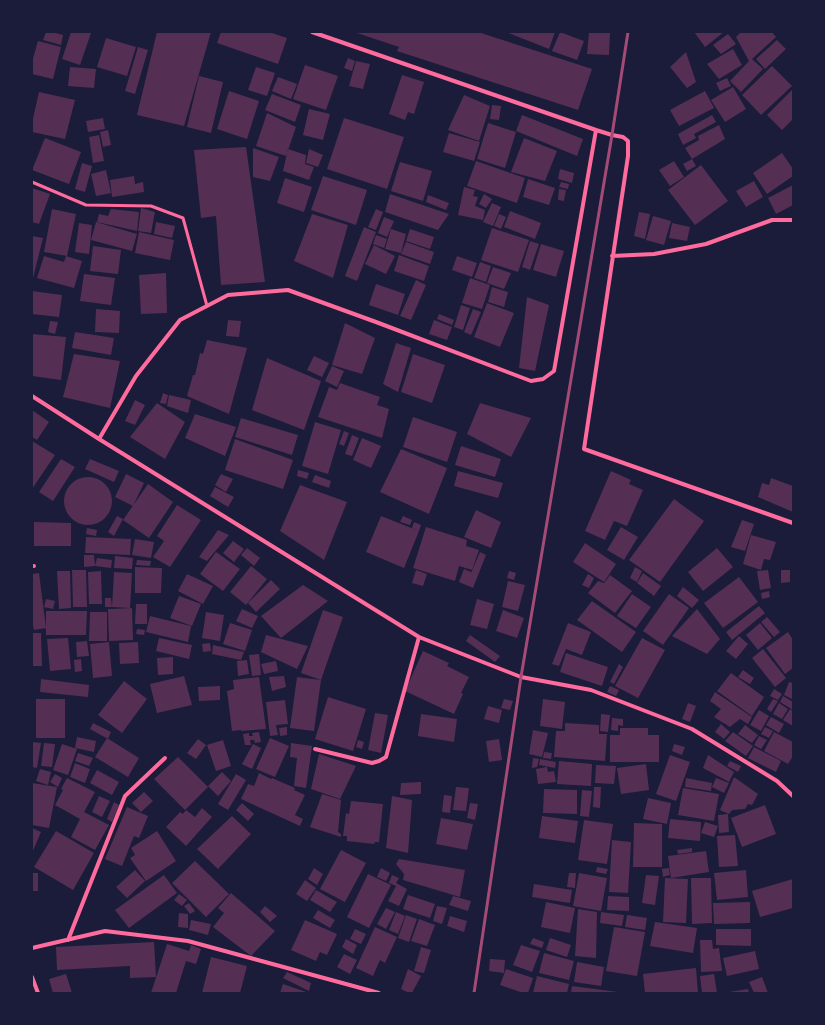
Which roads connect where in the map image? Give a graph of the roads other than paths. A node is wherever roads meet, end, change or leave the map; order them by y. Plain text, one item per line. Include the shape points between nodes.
1 (312, 32) edge
2 (596, 130) junction
3 (32, 182) edge
4 (793, 220) edge
5 (612, 256) junction
6 (207, 306) junction
7 (32, 396) edge
8 (99, 439) junction
9 (793, 523) edge
10 (419, 637) junction
11 (315, 749) dead end
12 (165, 758) dead end
13 (793, 796) edge
14 (68, 940) junction
15 (32, 948) edge
16 (32, 977) edge
17 (38, 993) edge
18 (378, 993) edge

1 - 2 street
2 - 5 street via 623,137 628,141 628,156
2 - 6 street via 554,371 543,379 531,381 288,290 228,295
3 - 6 lane via 86,205 151,206 183,218
4 - 5 street via 772,220 706,244 654,254
5 - 9 street via 584,448
6 - 8 street via 180,320 136,376
7 - 8 street
8 - 10 street
10 - 11 street via 386,757 372,763
10 - 13 street via 521,677 591,690 692,729 777,781
12 - 14 street via 124,796
14 - 15 street
14 - 18 street via 105,931 188,941
16 - 17 street

